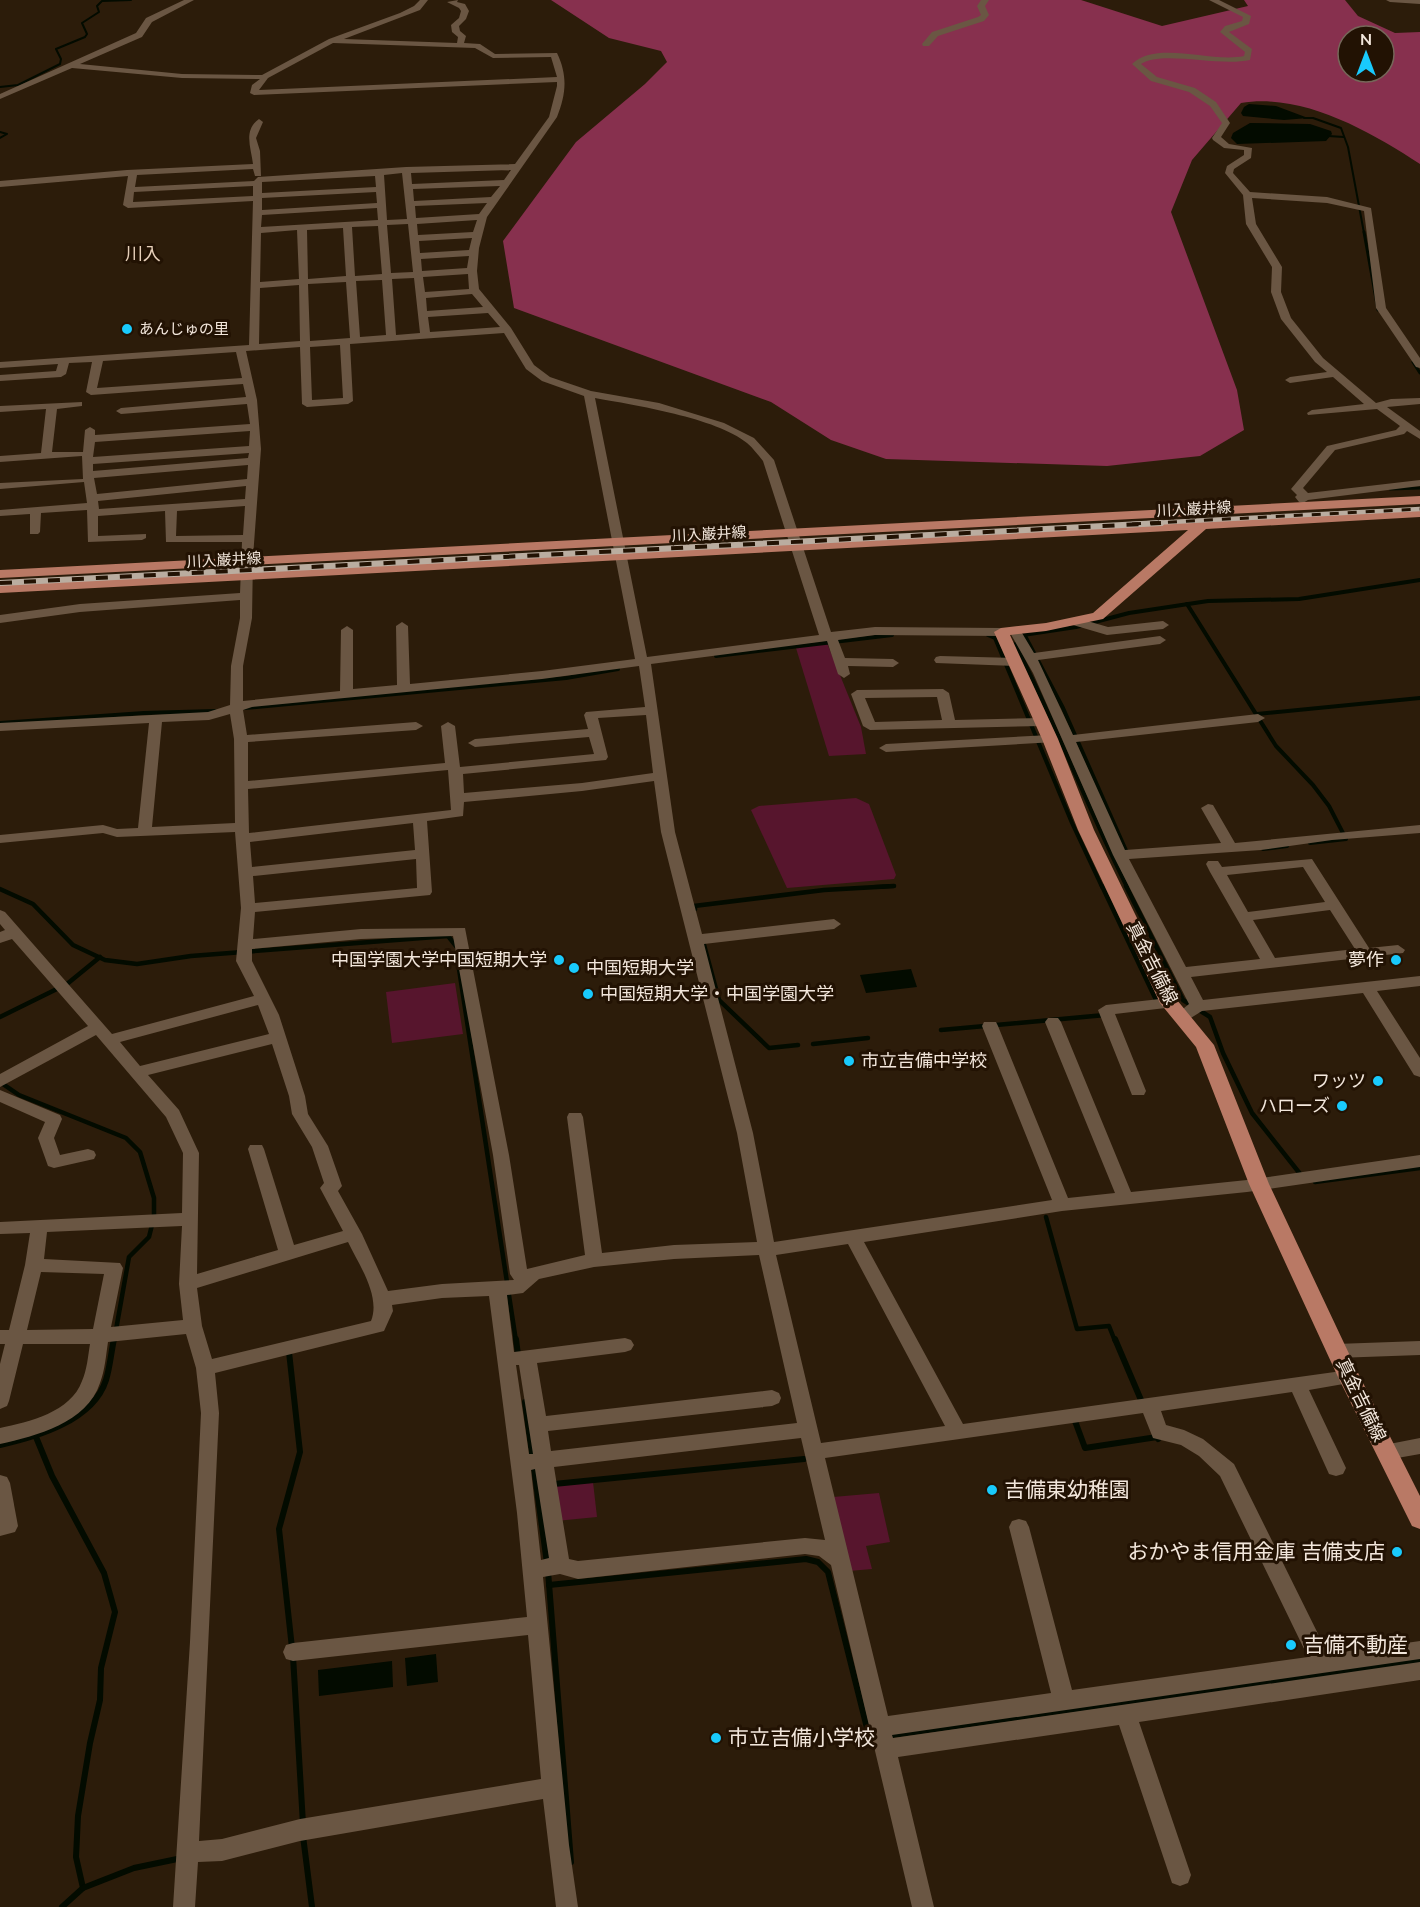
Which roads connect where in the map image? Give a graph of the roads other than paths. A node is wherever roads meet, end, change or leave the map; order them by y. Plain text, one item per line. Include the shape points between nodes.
1 (189, 0) edge
2 (424, 0) edge
3 (454, 0) edge
4 (985, 0) edge
5 (1213, 0) edge
6 (1390, 0) edge
7 (1420, 2) edge
8 (332, 41) junction
9 (926, 44) dead end
10 (460, 46) junction
11 (73, 66) junction
12 (263, 77) junction
13 (561, 79) junction
14 (0, 97) edge
15 (259, 122) dead end
16 (257, 166) junction
17 (516, 167) junction
18 (406, 170) junction
19 (133, 173) junction
20 (379, 173) junction
21 (258, 182) junction
22 (504, 183) junction
23 (0, 184) edge
24 (408, 187) junction
25 (380, 189) junction
26 (131, 190) junction
27 (1247, 195) junction
28 (258, 197) junction
29 (493, 200) junction
30 (410, 204) junction
31 (381, 205) junction
32 (258, 213) junction
33 (482, 217) junction
34 (412, 221) junction
35 (382, 222) junction
36 (347, 224) junction
37 (302, 227) junction
38 (258, 230) junction
39 (477, 235) junction
40 (415, 238) junction
41 (474, 253) junction
42 (417, 256) junction
43 (472, 271) junction
44 (419, 274) junction
45 (386, 277) junction
46 (351, 279) junction
47 (304, 282) junction
48 (256, 285) junction
49 (475, 291) junction
50 (421, 294) junction
51 (491, 310) junction
52 (423, 314) junction
53 (507, 330) junction
54 (425, 335) junction
55 (392, 338) junction
56 (350, 341) junction
57 (305, 344) junction
58 (254, 347) junction
59 (240, 348) junction
60 (98, 360) junction
61 (64, 361) junction
62 (0, 365) edge
63 (1420, 365) edge
64 (1335, 374) junction
65 (0, 378) edge
66 (1290, 380) dead end
67 (248, 381) junction
68 (589, 394) junction
69 (252, 400) junction
70 (1420, 401) edge
71 (78, 404) dead end
72 (52, 406) junction
73 (1376, 406) junction
74 (0, 409) edge
75 (121, 411) dead end
76 (1312, 413) dead end
77 (1406, 426) junction
78 (256, 427) junction
79 (1420, 436) edge
80 (255, 455) junction
81 (46, 456) junction
82 (83, 457) junction
83 (0, 459) edge
84 (83, 478) junction
85 (253, 482) junction
86 (1420, 483) edge
87 (0, 486) edge
88 (61, 495) junction
89 (1420, 500) edge
90 (1306, 501) junction
91 (252, 502) junction
92 (93, 505) junction
93 (171, 507) junction
94 (36, 510) junction
95 (1212, 510) junction
96 (0, 513) edge
97 (1420, 513) edge
98 (122, 524) junction
99 (1202, 525) junction
100 (34, 532) dead end
101 (142, 536) dead end
102 (249, 538) junction
103 (794, 539) junction
104 (618, 541) junction
105 (622, 556) junction
106 (247, 568) junction
107 (0, 574) edge
108 (0, 589) edge
109 (246, 596) junction
110 (0, 619) edge
111 (1083, 624) junction
112 (1162, 624) dead end
113 (402, 626) dead end
114 (1122, 629) junction
115 (347, 630) dead end
116 (1008, 631) junction
117 (831, 638) junction
118 (1160, 640) dead end
119 (1133, 643) junction
120 (1021, 659) junction
121 (940, 660) dead end
122 (643, 663) junction
123 (893, 663) dead end
124 (404, 688) junction
125 (346, 694) junction
126 (236, 708) junction
127 (650, 711) junction
128 (1258, 718) dead end
129 (156, 719) junction
130 (949, 725) junction
131 (416, 726) dead end
132 (448, 726) dead end
133 (0, 727) edge
134 (596, 732) junction
135 (1050, 734) junction
136 (242, 739) junction
137 (475, 743) dead end
138 (886, 748) dead end
139 (454, 769) junction
140 (659, 776) junction
141 (242, 786) junction
142 (458, 798) junction
143 (1208, 808) dead end
144 (420, 818) junction
145 (1420, 829) edge
146 (145, 832) junction
147 (243, 832) junction
148 (0, 839) edge
149 (1230, 847) junction
150 (422, 854) junction
151 (1125, 855) junction
152 (245, 872) junction
153 (1334, 905) junction
154 (248, 909) junction
155 (0, 915) edge
156 (1243, 917) junction
157 (834, 924) dead end
158 (15, 932) junction
159 (0, 938) edge
160 (700, 939) junction
161 (1398, 950) dead end
162 (245, 953) junction
163 (1365, 953) junction
164 (1270, 963) junction
165 (1180, 973) junction
166 (1420, 981) edge
167 (1368, 987) junction
168 (263, 999) junction
169 (1179, 1007) junction
170 (1053, 1022) dead end
171 (990, 1026) dead end
172 (102, 1034) junction
173 (278, 1037) junction
174 (1420, 1071) edge
175 (137, 1072) junction
176 (1, 1085) edge
177 (1138, 1091) dead end
178 (574, 1117) dead end
179 (256, 1149) dead end
180 (88, 1155) dead end
181 (1420, 1161) edge
182 (1259, 1184) junction
183 (1125, 1198) junction
184 (1062, 1205) junction
185 (191, 1219) junction
186 (39, 1227) junction
187 (0, 1228) edge
188 (354, 1234) junction
189 (853, 1237) junction
190 (766, 1248) junction
191 (288, 1254) junction
192 (594, 1260) junction
193 (33, 1265) junction
194 (188, 1284) junction
195 (511, 1287) junction
196 (383, 1299) junction
197 (193, 1326) junction
198 (109, 1333) junction
199 (7, 1337) edge
200 (625, 1345) dead end
201 (1420, 1348) edge
202 (1336, 1351) junction
203 (516, 1358) junction
204 (205, 1368) junction
205 (1349, 1377) junction
206 (1297, 1384) junction
207 (772, 1398) dead end
208 (0, 1401) edge
209 (1149, 1404) junction
210 (537, 1425) junction
211 (809, 1429) junction
212 (958, 1433) junction
213 (0, 1436) edge
214 (1420, 1446) edge
215 (815, 1452) junction
216 (1386, 1452) junction
217 (531, 1462) junction
218 (1336, 1468) dead end
219 (0, 1483) edge
220 (1420, 1519) edge
221 (1019, 1527) dead end
222 (0, 1528) edge
223 (839, 1560) junction
224 (547, 1568) junction
225 (539, 1625) junction
226 (1420, 1650) edge
227 (293, 1652) dead end
228 (1322, 1664) junction
229 (1420, 1671) edge
230 (1094, 1697) junction
231 (1064, 1701) junction
232 (1126, 1713) junction
233 (1099, 1717) junction
234 (882, 1738) junction
235 (554, 1792) junction
236 (188, 1856) junction
237 (1180, 1875) dead end
238 (184, 1907) edge
239 (567, 1907) edge
240 (923, 1907) edge

1 - 11 street via 149,20 139,35
2 - 8 street via 403,15
3 - 10 street via 451,2 465,11 455,25 462,36
4 - 9 street via 981,6 985,15 981,19 935,34
5 - 27 street via 1247,16 1246,22 1224,32 1249,51 1247,58 1222,63 1161,56 1142,58 1136,64 1154,79 1197,92 1221,113 1226,123 1216,138 1227,146 1248,148 1248,156 1230,168 1229,173
6 - 7 street
8 - 10 street
8 - 12 street
10 - 13 street via 477,46 493,56 554,55
11 - 12 street via 183,76
11 - 14 street
12 - 13 street via 254,93
13 - 17 street via 563,86 553,117
15 - 16 street via 252,138
16 - 19 street
16 - 21 street
17 - 18 street
17 - 22 street
18 - 20 street
18 - 24 street
19 - 23 street
19 - 26 street
20 - 21 street
20 - 25 street
21 - 26 street
21 - 28 street
22 - 24 street
22 - 29 street
24 - 30 street
25 - 28 street
25 - 31 street
26 - 28 street via 128,205
27 - 63 street via 1290,196 1368,210 1381,308
27 - 64 street via 1251,224 1277,267 1276,292 1284,315 1310,350
28 - 32 street
29 - 30 street
29 - 33 street
30 - 34 street
31 - 32 street
31 - 35 street
32 - 38 street
33 - 34 street
33 - 39 street
34 - 35 street
34 - 40 street
35 - 36 street
35 - 45 street
36 - 37 street
36 - 46 street
37 - 38 street
37 - 47 street
38 - 48 street
39 - 40 street
39 - 41 street
40 - 42 street
41 - 42 street
41 - 43 street
42 - 44 street
43 - 44 street
43 - 49 street
44 - 45 street
44 - 50 street
45 - 46 street
45 - 55 street
46 - 47 street
46 - 56 street
47 - 48 street
47 - 57 street
48 - 58 street
49 - 50 street
49 - 51 street
50 - 52 street
51 - 52 street
51 - 53 street
52 - 54 street
53 - 54 street
53 - 68 street via 536,374
54 - 55 street
55 - 56 street
56 - 57 street
56 - 57 street via 348,401 338,402 307,404
57 - 58 street
58 - 59 street
59 - 60 street
59 - 67 street
60 - 61 street
60 - 67 street via 92,392
61 - 62 street
61 - 65 street via 61,374
64 - 66 street
64 - 73 street
67 - 69 street
68 - 103 street via 688,414 750,440 768,459
68 - 104 street
69 - 75 street
69 - 78 street
70 - 73 street
71 - 72 street
72 - 74 street
72 - 81 street
73 - 76 street
73 - 77 street
77 - 79 street
77 - 90 street via 1400,432 1331,448 1298,486
78 - 80 street
78 - 82 street via 90,435
80 - 82 street
80 - 84 street
80 - 85 street
81 - 82 street
81 - 83 street
82 - 84 street
84 - 88 street
84 - 92 street
85 - 91 street
85 - 92 street
86 - 90 street
87 - 88 street
88 - 92 street
88 - 94 street
89 - 90 main road, 川入巌井線
90 - 95 main road, 川入巌井線
91 - 93 street
91 - 102 street
92 - 98 street
92 - 98 street via 92,540
93 - 98 street
93 - 102 street via 170,540
94 - 96 street
94 - 100 street
95 - 99 main road
95 - 103 main road, 川入巌井線
97 - 99 main road, 川入巌井線
98 - 101 street
99 - 103 main road, 川入巌井線
99 - 111 main road via 1098,616
102 - 106 street
103 - 104 main road, 川入巌井線
103 - 105 main road, 川入巌井線
103 - 117 street
104 - 105 street
104 - 106 main road, 川入巌井線
105 - 106 main road, 川入巌井線
105 - 122 street
106 - 107 main road, 川入巌井線
106 - 108 main road, 川入巌井線
106 - 109 street
109 - 110 street via 80,608
109 - 126 street
111 - 114 street via 1107,631
111 - 116 main road
112 - 114 street
113 - 124 street
114 - 119 street
115 - 125 street
116 - 117 street via 875,631
116 - 120 main road, 真金吉備線
117 - 122 street
117 - 123 street via 841,668
118 - 119 street
119 - 120 street
120 - 121 street
120 - 135 main road, 真金吉備線
120 - 135 street via 1039,673
122 - 124 street
122 - 127 street
124 - 125 street
125 - 126 street via 251,703
126 - 129 street via 209,716
126 - 136 street
127 - 134 street via 591,715
127 - 140 street
128 - 135 street
129 - 133 street
129 - 146 street
130 - 130 street via 870,726 857,694 943,693
130 - 135 street
131 - 136 street
132 - 139 street
134 - 137 street
134 - 139 street via 600,757
135 - 138 street
135 - 151 street
135 - 169 main road, 真金吉備線 via 1086,830
136 - 141 street
139 - 141 street
139 - 142 street
140 - 142 street
140 - 160 street via 668,832
141 - 147 street
142 - 144 street via 458,813
143 - 149 street
144 - 147 street
144 - 150 street
145 - 149 street
146 - 147 street
146 - 148 street via 103,829
147 - 152 street
149 - 151 street
150 - 152 street
150 - 154 street via 424,891
151 - 165 street
152 - 154 street
153 - 156 street
153 - 156 street via 1307,862 1215,868
153 - 163 street
154 - 162 street
155 - 158 street
156 - 164 street
157 - 160 street
158 - 159 street
158 - 172 street
160 - 190 street via 745,1133
161 - 163 street
162 - 168 street
162 - 195 street via 361,934 460,931 519,1274
163 - 164 street
164 - 165 street
165 - 169 street
166 - 167 street
167 - 169 street
167 - 174 street
168 - 172 street
168 - 173 street
169 - 177 street via 1106,1010
169 - 182 main road, 真金吉備線 via 1205,1045
170 - 183 street
171 - 184 street
172 - 175 street
172 - 176 street
173 - 175 street
173 - 188 street via 300,1114 320,1146 334,1186 328,1188
175 - 185 street via 173,1114 191,1153
176 - 180 street via 54,1119 46,1138 54,1161
178 - 192 street
179 - 191 street
181 - 182 street
182 - 183 street
182 - 202 main road, 真金吉備線
183 - 184 street
184 - 189 street
185 - 186 street
185 - 194 street
186 - 187 street
186 - 193 street
188 - 191 street
188 - 196 street
189 - 190 street
189 - 212 street
190 - 192 street
190 - 211 street
191 - 194 street
192 - 195 street via 534,1273
193 - 198 street via 114,1268
193 - 199 street
194 - 197 street
195 - 196 street
195 - 203 street
196 - 204 street via 384,1311 378,1326
197 - 198 street
197 - 204 street
198 - 199 street via 88,1337
198 - 213 street via 82,1398 39,1428
199 - 208 street
200 - 203 street
201 - 202 street
202 - 205 main road, 真金吉備線
203 - 210 street
203 - 217 street
204 - 236 street via 210,1413
205 - 206 street
205 - 216 main road, 真金吉備線
206 - 209 street
206 - 218 street
207 - 210 street
209 - 212 street
209 - 228 street via 1160,1433 1170,1432 1206,1450 1227,1470
210 - 217 street
211 - 215 street
211 - 217 street
212 - 215 street
214 - 216 street
215 - 223 street
216 - 220 main road, 真金吉備線
217 - 224 street
219 - 222 street via 8,1526
221 - 231 street
223 - 224 street via 823,1548 805,1546 578,1570
223 - 234 street
224 - 225 street
225 - 227 street
225 - 235 street
226 - 228 street
228 - 230 street
229 - 232 street
230 - 231 street
230 - 233 street
231 - 234 street
232 - 233 street
232 - 237 street
233 - 234 street
234 - 240 street
235 - 236 street via 303,1829
235 - 239 street
236 - 238 street

